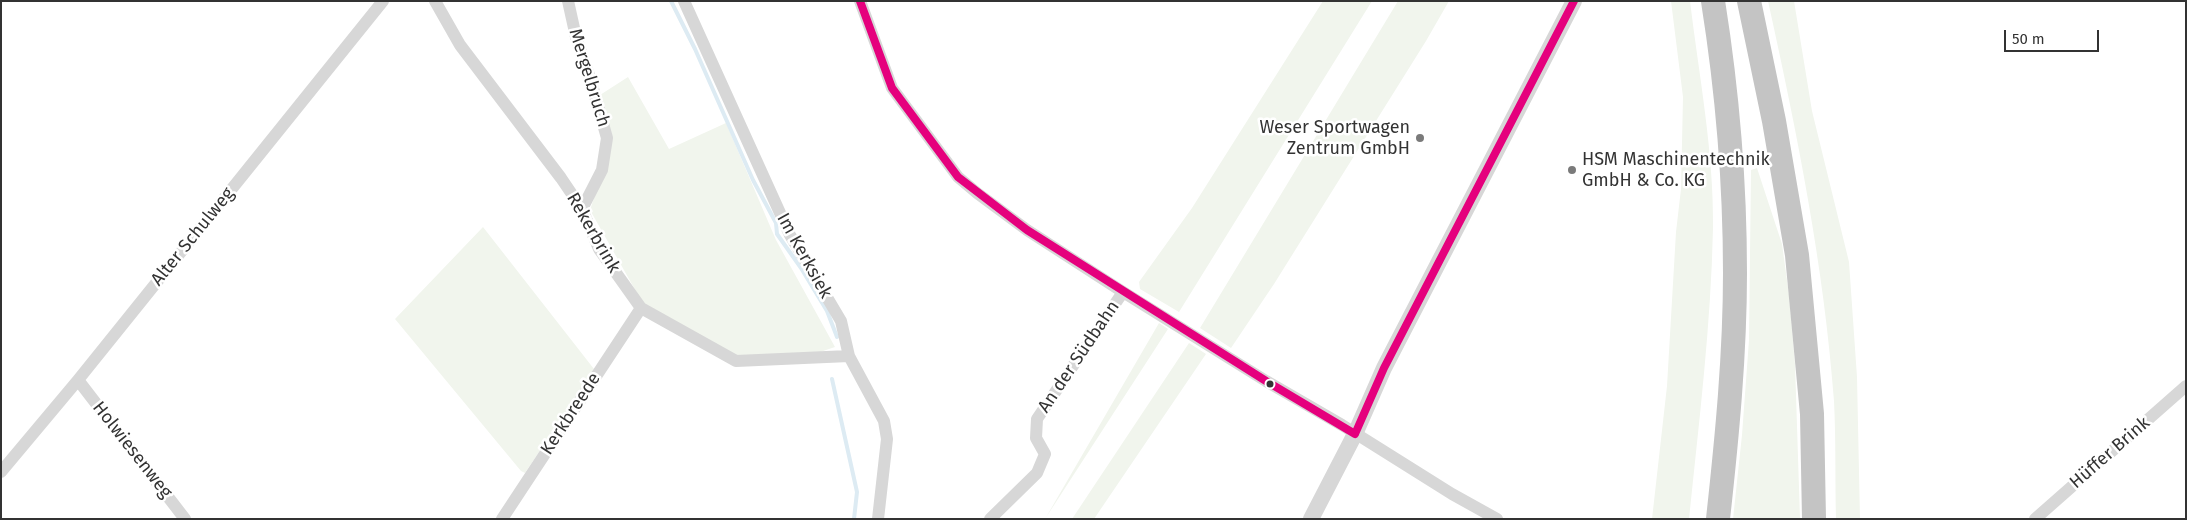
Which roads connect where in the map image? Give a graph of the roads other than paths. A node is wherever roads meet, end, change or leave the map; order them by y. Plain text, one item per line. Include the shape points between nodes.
1 (382, 1) edge
2 (435, 1) edge
3 (568, 1) edge
4 (684, 1) edge
5 (860, 1) edge
6 (1574, 1) edge
7 (1713, 1) edge
8 (1749, 1) edge
9 (582, 209) junction
10 (1124, 292) junction
11 (641, 308) junction
12 (849, 356) junction
13 (78, 380) junction
14 (2186, 386) edge
15 (1355, 434) junction
16 (1, 472) edge
17 (1481, 515) edge
18 (185, 519) edge
19 (502, 519) edge
20 (878, 519) edge
21 (990, 519) edge
22 (1310, 519) edge
23 (1497, 519) edge
24 (1718, 519) edge
25 (1814, 519) edge
26 (2035, 519) edge

1 - 13 street, Alter Schulweg
2 - 9 street, Rekerbrink via 460,45
3 - 9 street, Mergelbruch via 607,138 602,170
4 - 12 street, Im Kerksiek via 790,236 841,321
5 - 10 street via 892,88 958,177 1027,230
6 - 15 street via 1384,368
7 - 24 highway via 1729,154 1735,274 1728,433
8 - 25 highway via 1774,121 1796,256 1812,414
9 - 11 street, Rekerbrink via 599,249
10 - 15 street
10 - 21 street, An der Südbahn via 1037,418 1036,438 1045,454 1037,473
11 - 12 street, Rekerbrink via 736,361
11 - 19 street, Kerkbreede
12 - 20 street, Im Kerksiek via 884,421 886,439
13 - 16 street, Alter Schulweg
13 - 18 street, Holwiesenweg
14 - 26 street, Hüffer Brink
15 - 17 street
15 - 22 street
17 - 23 street

